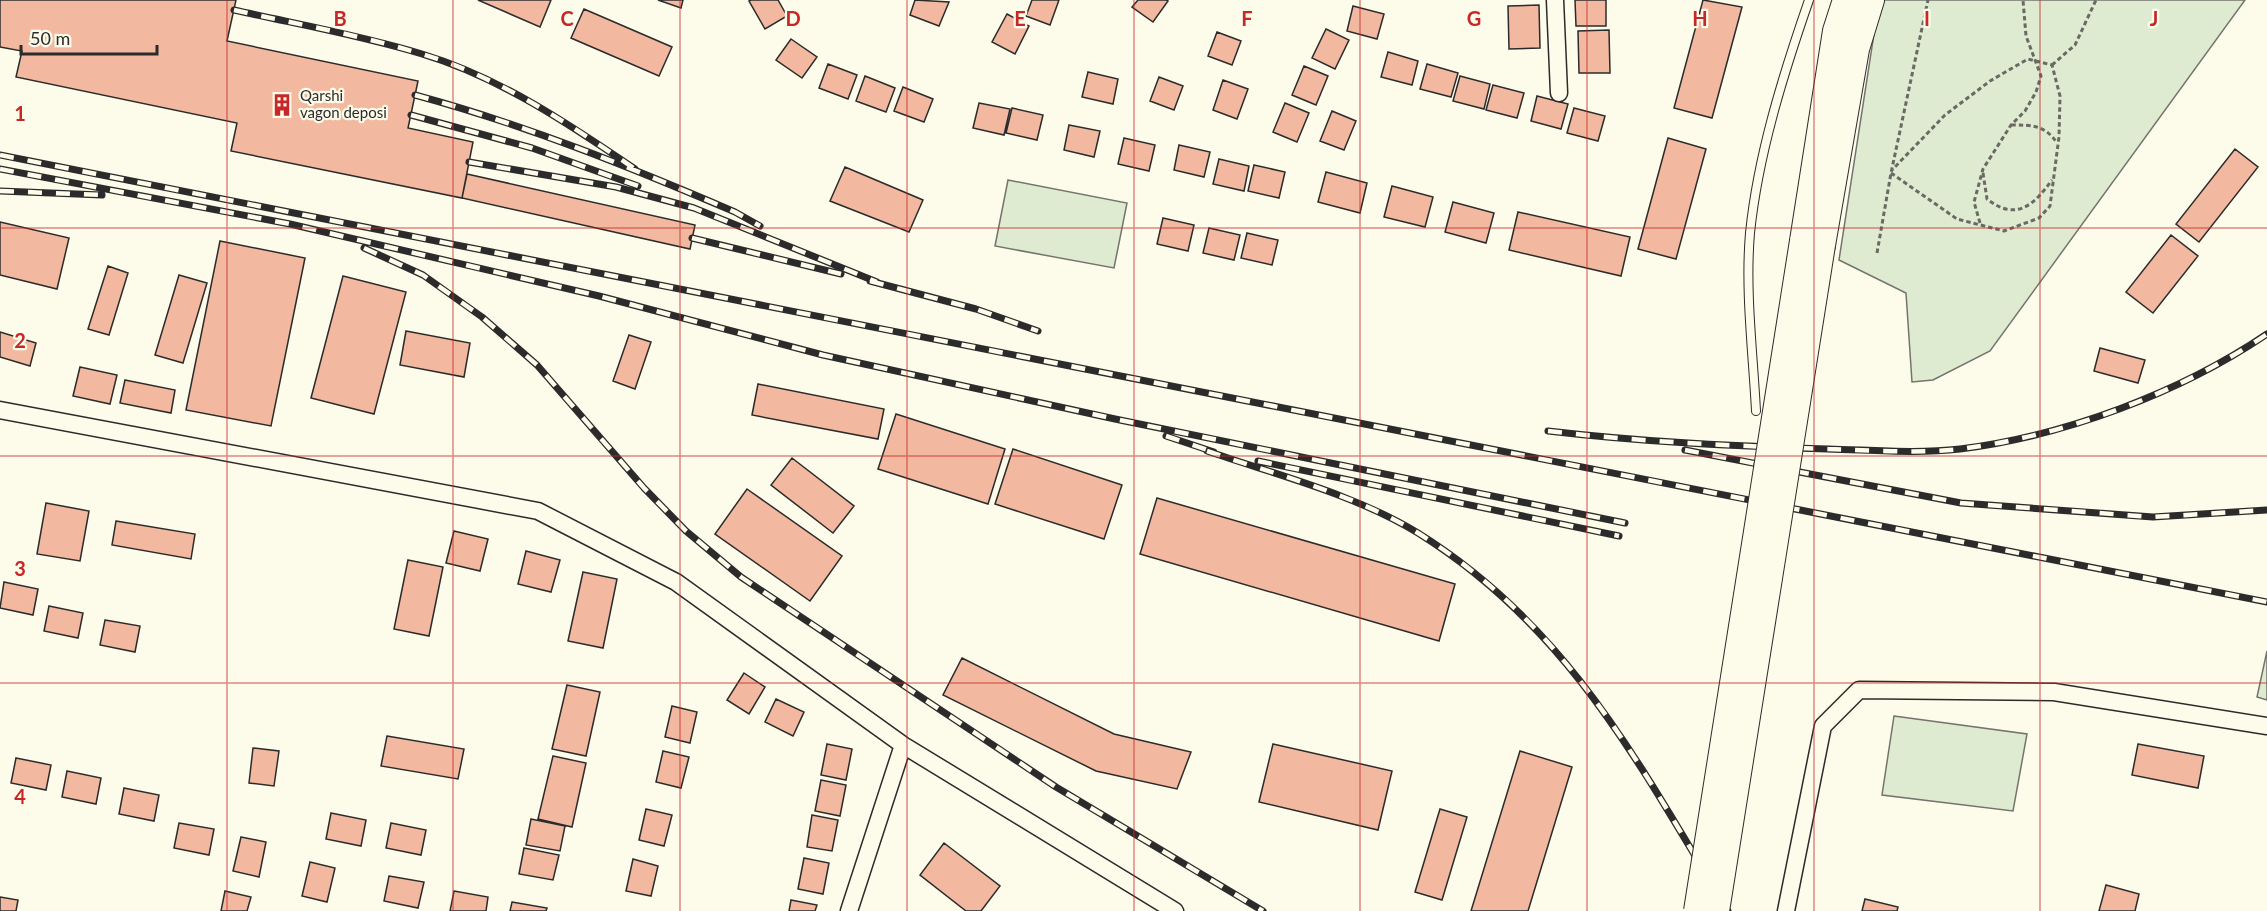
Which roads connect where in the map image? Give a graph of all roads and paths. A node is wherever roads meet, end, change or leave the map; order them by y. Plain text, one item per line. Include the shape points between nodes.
1 (1555, 0) edge
2 (1809, 0) edge
3 (1846, 0) edge
4 (1871, 0) edge
5 (1928, 0) edge
6 (2023, 0) edge
7 (2096, 0) edge
8 (2037, 59) junction
9 (2052, 65) junction
10 (1559, 93) dead end
11 (2011, 125) junction
12 (2058, 145) junction
13 (1983, 169) junction
14 (1891, 172) junction
15 (2054, 178) junction
16 (1980, 223) junction
17 (1813, 243) junction
18 (1877, 253) dead end
19 (0, 410) edge
20 (1756, 411) dead end
21 (2267, 726) edge
22 (903, 745) junction
23 (849, 911) edge
24 (1175, 911) edge
25 (1697, 911) edge
26 (1716, 911) edge
27 (1786, 911) edge

1 - 10 street
2 - 20 lane via 1761,169 1750,234
3 - 17 main road via 1836,31
4 - 17 main road via 1856,49
5 - 14 path
6 - 8 path via 2026,36
7 - 9 path via 2075,45
8 - 9 path
8 - 11 path via 2041,76 2036,92
8 - 14 path via 2028,59 1990,81 1945,115
9 - 12 path via 2060,96
11 - 12 path via 2036,126 2050,133
11 - 13 path
12 - 15 path
13 - 15 path via 1987,199 2000,209 2022,209 2037,200
13 - 16 path via 1974,202
14 - 16 path via 1957,219
14 - 18 path
15 - 16 path via 2050,206 2039,218 2004,231
17 - 25 main road, bridge
17 - 26 main road, bridge
19 - 22 street via 538,511 676,582
21 - 27 street via 2054,692 1859,690 1823,726
22 - 23 street
22 - 24 street

